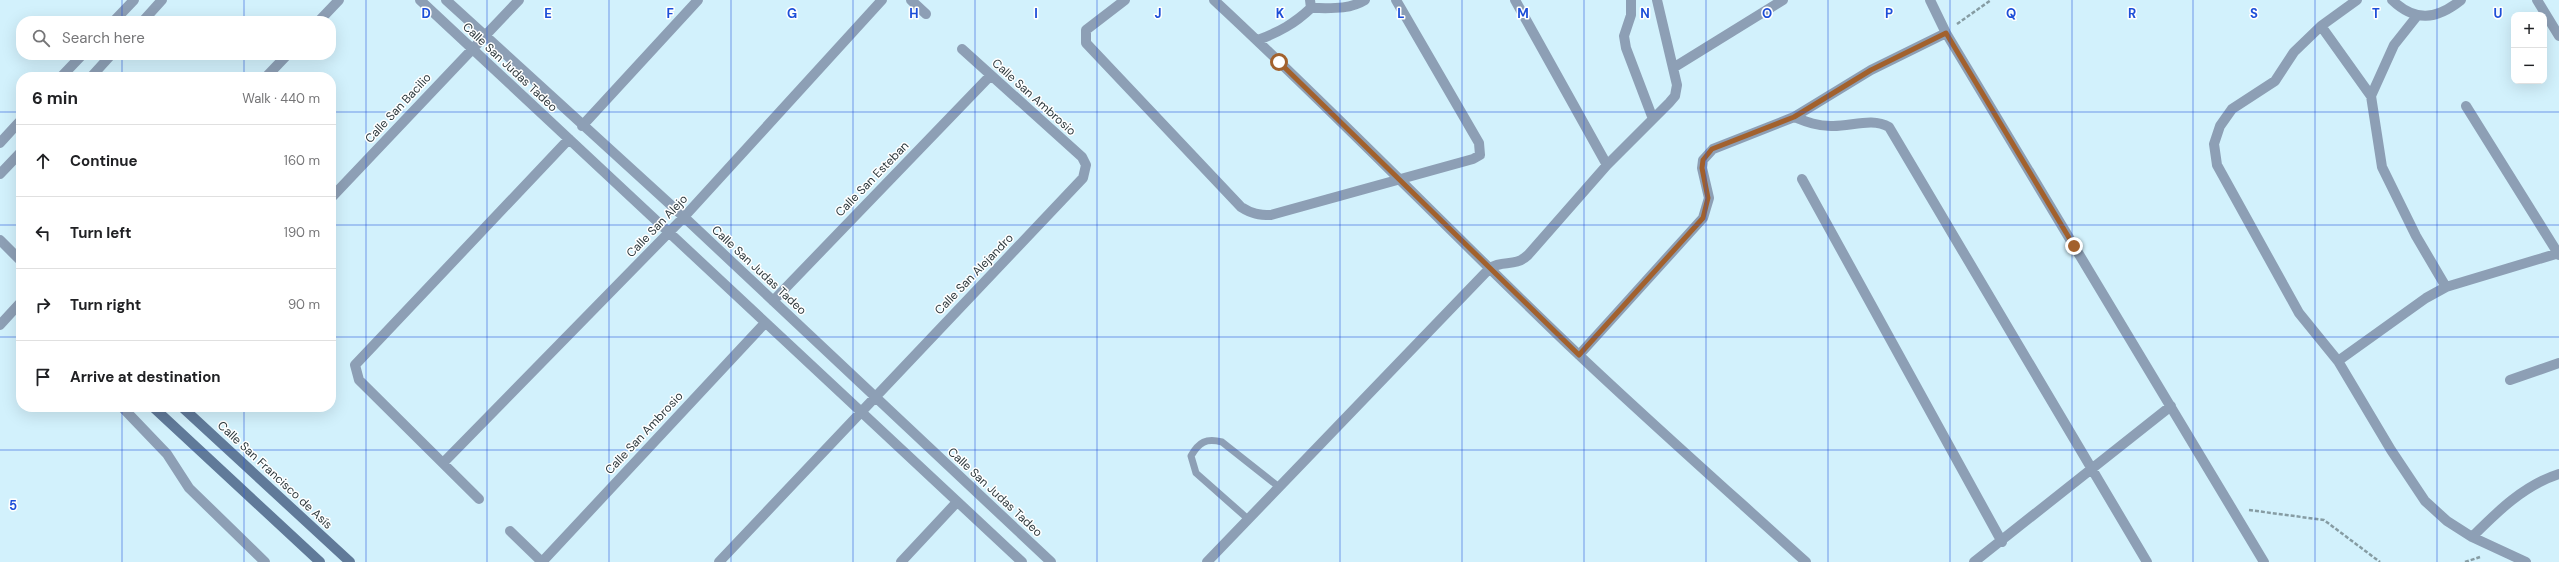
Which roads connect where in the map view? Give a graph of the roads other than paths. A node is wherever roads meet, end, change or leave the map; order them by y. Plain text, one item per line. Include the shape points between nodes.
1 (134, 0) edge
2 (162, 0) edge
3 (339, 0) edge
4 (420, 0) edge
5 (446, 0) edge
6 (519, 0) edge
7 (698, 0) edge
8 (882, 0) edge
9 (911, 0) edge
10 (1125, 0) edge
11 (1214, 0) edge
12 (1365, 0) edge
13 (1396, 0) edge
14 (1515, 0) edge
15 (1631, 0) edge
16 (1657, 0) edge
17 (1783, 0) edge
18 (1930, 0) edge
19 (2357, 0) edge
20 (2392, 0) edge
21 (2461, 0) edge
22 (2537, 0) edge
23 (1310, 4) edge
24 (926, 14) dead end
25 (119, 16) edge
26 (148, 16) edge
27 (324, 16) edge
28 (2418, 16) junction
29 (2321, 26) junction
30 (1946, 33) junction
31 (485, 36) junction
32 (2559, 36) edge
33 (1258, 40) junction
34 (472, 49) junction
35 (962, 49) dead end
36 (77, 60) edge
37 (106, 60) edge
38 (282, 60) edge
39 (1673, 68) junction
40 (66, 72) edge
41 (96, 72) edge
42 (271, 72) edge
43 (991, 75) junction
44 (2371, 96) junction
45 (2466, 106) dead end
46 (1794, 117) junction
47 (1653, 119) junction
48 (16, 125) edge
49 (582, 126) junction
50 (568, 139) junction
51 (0, 143) edge
52 (16, 157) edge
53 (1086, 165) joint
54 (1607, 165) junction
55 (0, 174) edge
56 (1802, 179) dead end
57 (1399, 181) junction
58 (336, 193) edge
59 (684, 217) junction
60 (668, 234) junction
61 (0, 240) edge
62 (2558, 254) edge
63 (16, 256) edge
64 (1490, 268) junction
65 (2446, 287) junction
66 (773, 301) junction
67 (16, 307) edge
68 (765, 323) junction
69 (0, 325) edge
70 (1579, 355) junction
71 (2338, 361) junction
72 (2559, 363) edge
73 (2510, 380) dead end
74 (874, 397) junction
75 (2171, 406) junction
76 (127, 412) edge
77 (158, 412) edge
78 (187, 412) edge
79 (860, 412) junction
80 (443, 463) junction
81 (2090, 468) junction
82 (2559, 474) edge
83 (1279, 487) junction
84 (480, 499) dead end
85 (957, 502) junction
86 (1248, 520) junction
87 (510, 531) dead end
88 (2472, 537) junction
89 (2002, 542) junction
90 (265, 562) edge
91 (320, 562) edge
92 (350, 562) edge
93 (542, 562) edge
94 (719, 562) edge
95 (901, 562) edge
96 (1022, 562) edge
97 (1051, 562) edge
98 (1207, 562) edge
99 (1806, 562) edge
100 (1974, 562) edge
101 (2147, 562) edge
102 (2264, 562) edge
103 (2526, 562) edge

1 - 25 street
2 - 26 street
3 - 27 street
4 - 34 street, Calle San Judas Tadeo
5 - 31 street, Calle San Judas Tadeo
6 - 31 street, Calle San Bacilio
7 - 49 street
8 - 59 street, Calle San Alejo
9 - 24 street
10 - 57 street via 1086,30 1086,43 1241,207 1254,214 1271,215
11 - 33 street
12 - 23 street via 1340,8
13 - 57 street via 1479,143 1481,153 1473,159
14 - 54 street
15 - 47 street via 1631,15 1624,36 1626,48
16 - 39 street
17 - 39 street
18 - 30 street
19 - 29 street
20 - 28 street via 2404,12
21 - 28 street via 2446,10
22 - 32 street
23 - 33 street via 1298,21
28 - 44 street via 2394,45
29 - 44 street
29 - 71 street via 2294,52 2275,81 2232,109 2220,126 2214,144 2217,165 2299,313
30 - 46 street via 1871,70
30 - 75 street
31 - 34 street, Calle San Bacilio
31 - 49 street, Calle San Judas Tadeo
33 - 57 street
34 - 50 street, Calle San Judas Tadeo
34 - 58 street, Calle San Bacilio
35 - 43 street, Calle San Ambrosio
36 - 40 street
37 - 41 street
38 - 42 street
39 - 47 street via 1677,85 1675,96
43 - 53 street, Calle San Ambrosio via 1082,158
43 - 66 street, Calle San Esteban
44 - 65 street via 2382,167 2416,236
45 - 62 street
46 - 70 street via 1712,149 1707,154 1702,168 1708,204 1703,218
46 - 81 street via 1822,126 1881,122 1889,127
47 - 54 street
48 - 51 street
49 - 59 street, Calle San Judas Tadeo
50 - 60 street, Calle San Judas Tadeo
50 - 80 street via 355,365 359,380
52 - 55 street
53 - 74 street, Calle San Alejandro via 1080,182
54 - 64 street via 1528,255 1513,264 1497,263
56 - 89 street
57 - 64 street
59 - 60 street, Calle San Alejo
59 - 66 street, Calle San Judas Tadeo
60 - 68 street, Calle San Judas Tadeo
60 - 80 street, Calle San Alejo
61 - 63 street
62 - 65 street
64 - 70 street
64 - 83 street
65 - 71 street via 2426,298
66 - 74 street, Calle San Judas Tadeo
67 - 69 street
68 - 79 street, Calle San Judas Tadeo
68 - 93 street, Calle San Ambrosio
70 - 99 street
71 - 88 street via 2425,501 2447,521
72 - 73 street
74 - 79 street
74 - 97 street, Calle San Judas Tadeo
75 - 81 street
75 - 102 street
76 - 90 street via 167,454 188,488
77 - 91 main road
78 - 92 main road, Calle San Francisco de Asís
79 - 85 street, Calle San Judas Tadeo
79 - 94 street
80 - 84 street
81 - 89 street
81 - 101 street
82 - 88 street via 2508,502
83 - 86 street
83 - 86 lane via 1222,442 1210,439 1197,444 1192,456 1196,473
85 - 95 street
85 - 96 street, Calle San Judas Tadeo
86 - 98 street
87 - 93 street
88 - 103 street
89 - 100 street

